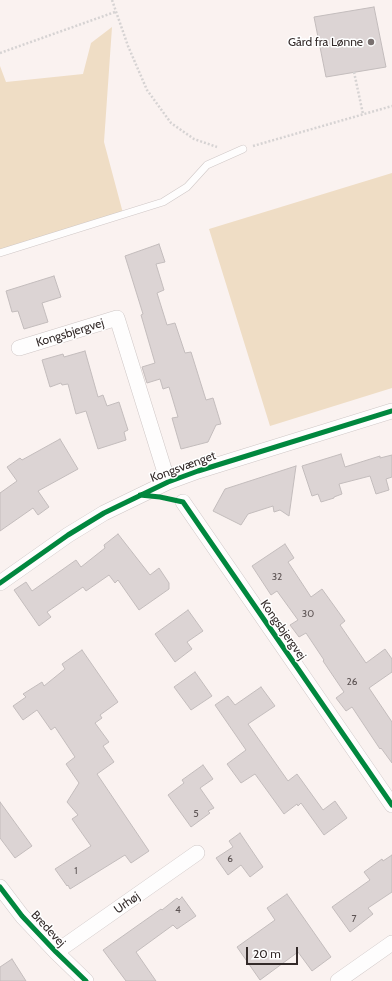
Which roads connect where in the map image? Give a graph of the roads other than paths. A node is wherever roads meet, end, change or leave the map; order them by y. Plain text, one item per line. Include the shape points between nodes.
1 (243, 149) road end
2 (0, 253) edge
3 (19, 348) dead end
4 (392, 411) edge
5 (168, 482) junction
6 (183, 502) dead end
7 (0, 583) edge
8 (392, 805) edge
9 (198, 853) dead end
10 (0, 887) edge
11 (392, 943) edge
12 (56, 952) junction
13 (86, 981) edge
14 (338, 981) edge

1 - 2 lane via 207,165 187,187 163,202
3 - 5 street, Kongsbjergvej via 117,318
4 - 5 street, Kongsvænget
5 - 7 street, Kongsvænget via 104,513
6 - 8 street, Kongsbjergvej
9 - 12 street, Urhøj
10 - 12 street, Bredevej via 22,916
11 - 14 street
12 - 13 street, Bredevej

